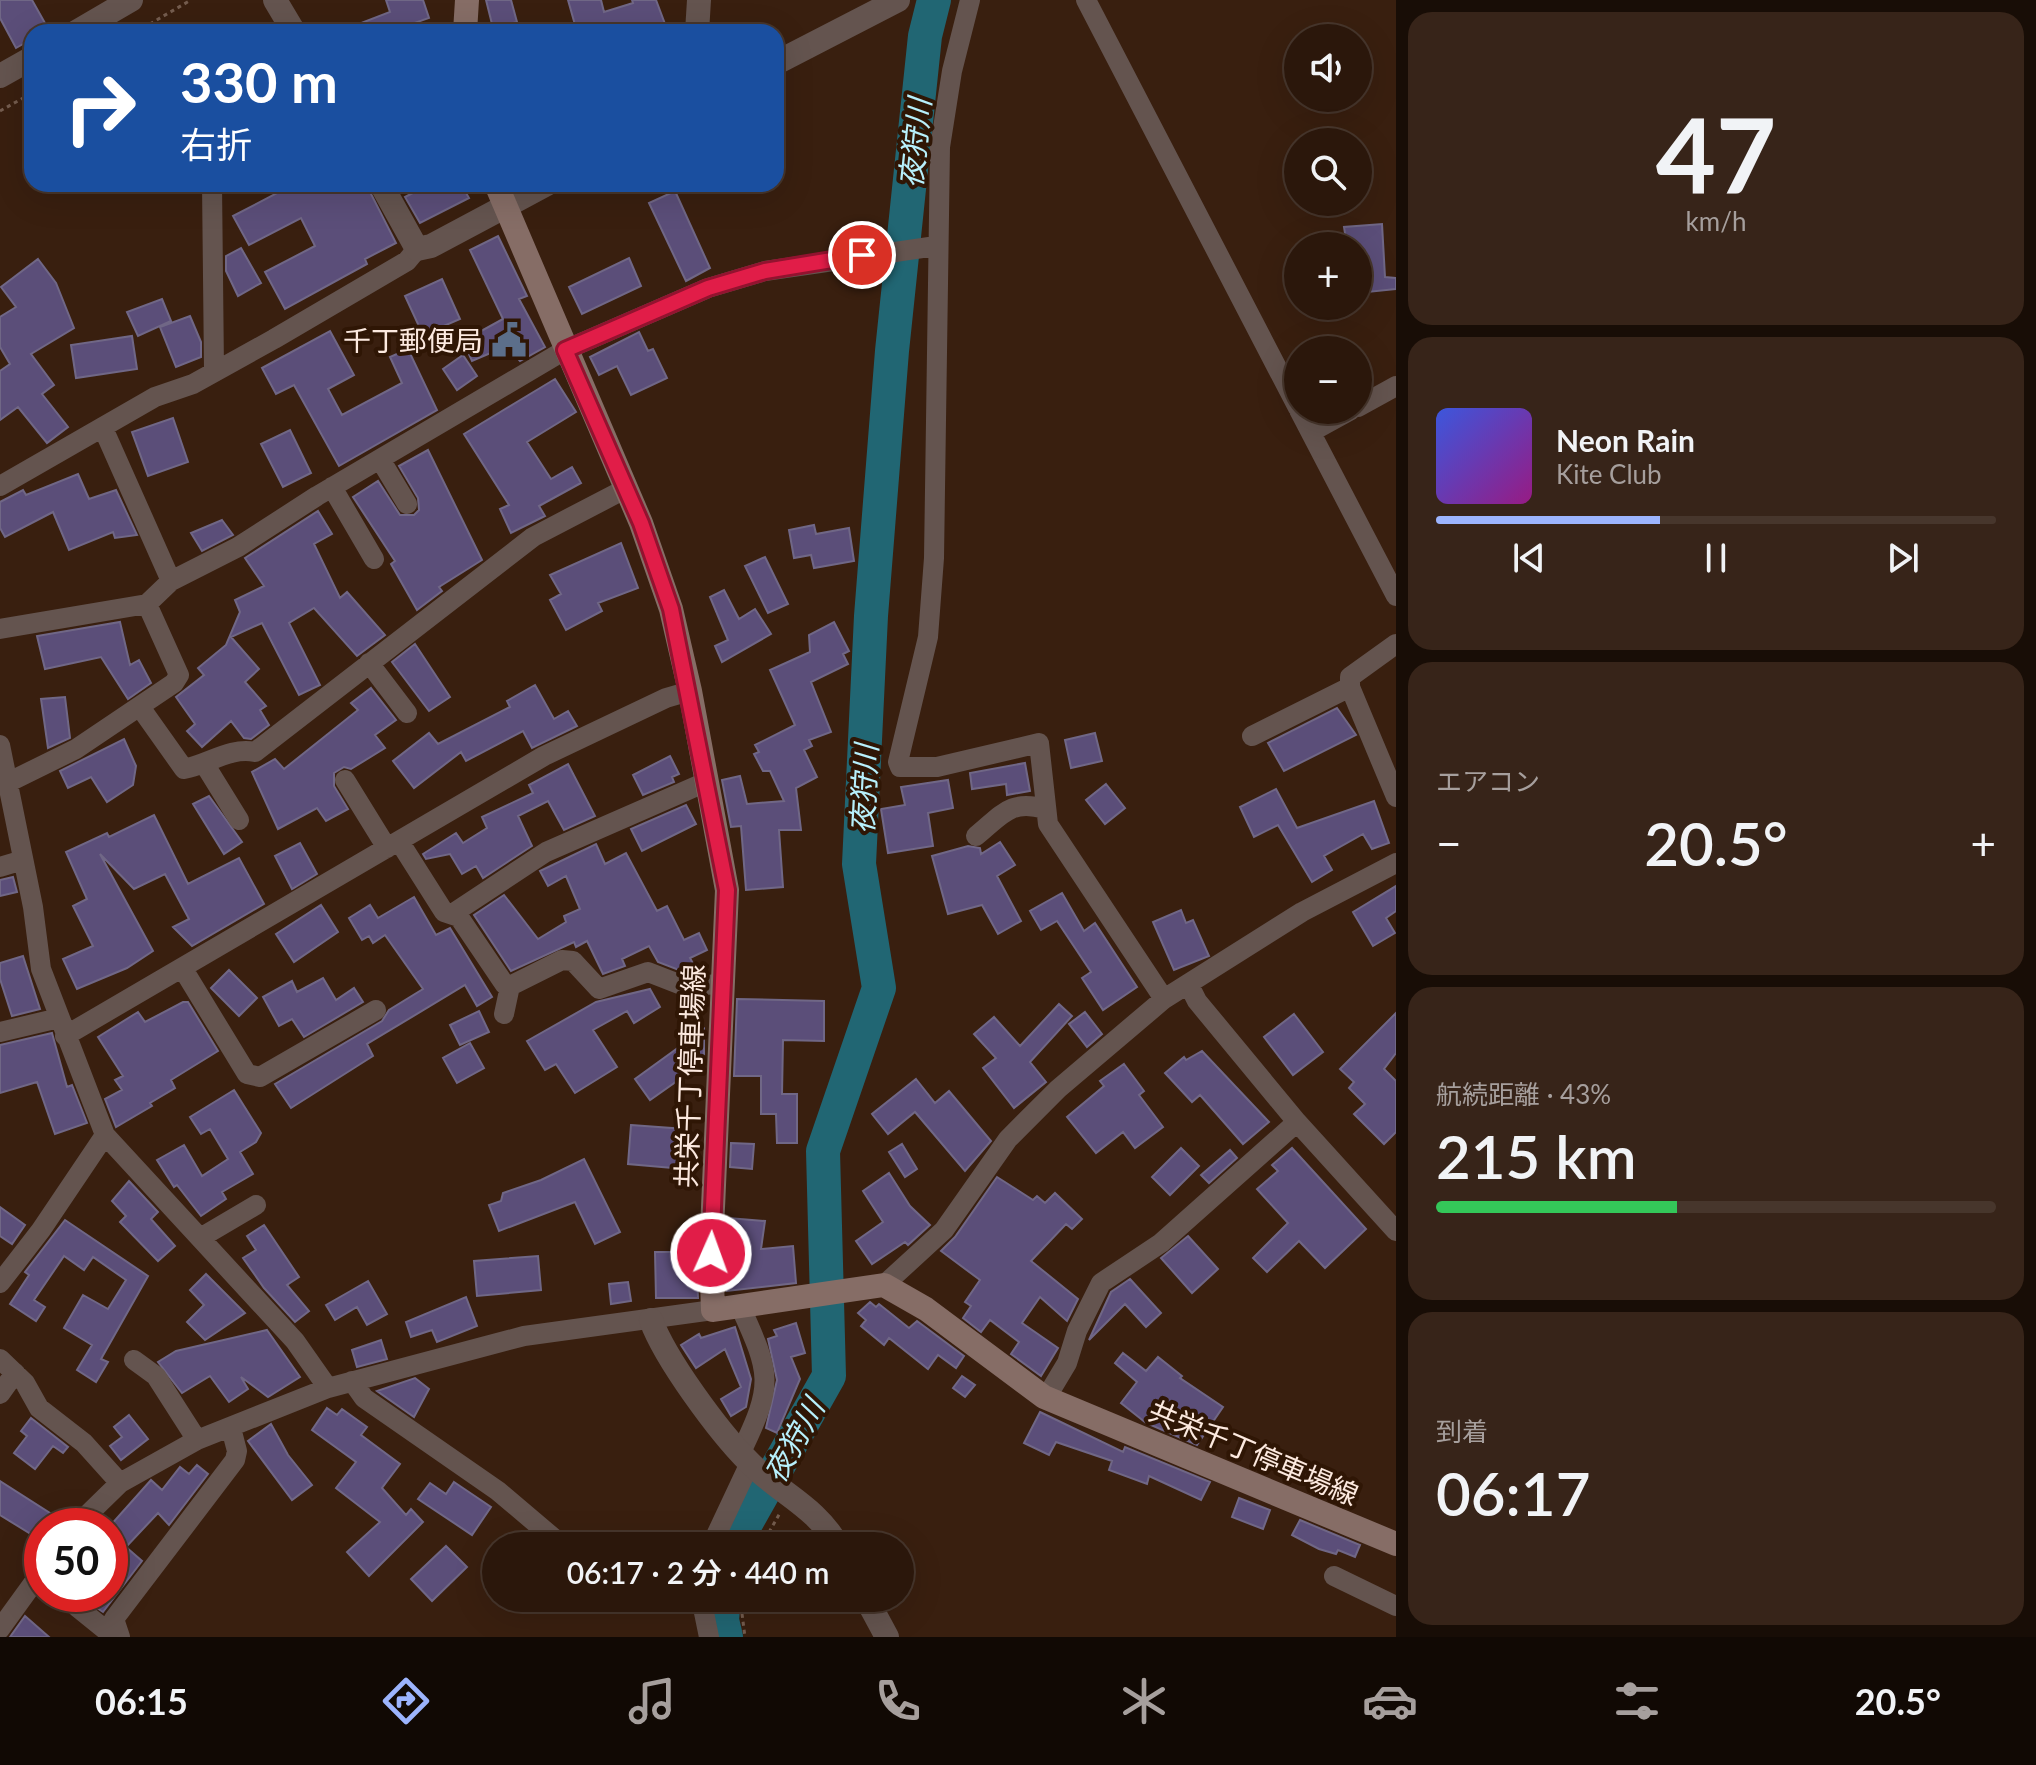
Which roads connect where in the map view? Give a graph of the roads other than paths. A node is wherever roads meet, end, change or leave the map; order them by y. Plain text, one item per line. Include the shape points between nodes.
1 (131, 0) edge
2 (275, 0) edge
3 (467, 0) edge
4 (699, 0) edge
5 (970, 0) edge
6 (1086, 0) edge
7 (889, 5) edge
8 (90, 24) edge
9 (289, 24) edge
10 (466, 24) edge
11 (698, 24) edge
12 (784, 59) edge
13 (24, 62) edge
14 (0, 76) edge
15 (212, 192) edge
16 (385, 192) edge
17 (500, 196) edge
18 (933, 247) junction
19 (417, 249) junction
20 (565, 350) junction
21 (214, 369) junction
22 (1284, 380) edge
23 (1396, 386) edge
24 (1372, 399) edge
25 (1307, 424) edge
26 (1326, 424) edge
27 (103, 428) junction
28 (1311, 432) junction
29 (380, 459) junction
30 (0, 486) edge
31 (332, 487) junction
32 (625, 489) junction
33 (407, 504) dead end
34 (374, 559) dead end
35 (171, 581) junction
36 (1396, 596) edge
37 (147, 604) junction
38 (0, 629) edge
39 (1396, 644) edge
40 (369, 663) junction
41 (1350, 687) junction
42 (690, 691) junction
43 (140, 707) junction
44 (407, 713) dead end
45 (1252, 736) dead end
46 (0, 745) edge
47 (205, 765) junction
48 (345, 780) dead end
49 (706, 782) junction
50 (7, 783) junction
51 (1396, 797) edge
52 (1045, 809) junction
53 (239, 820) dead end
54 (976, 836) dead end
55 (393, 844) junction
56 (23, 860) junction
57 (1396, 863) edge
58 (0, 867) edge
59 (452, 914) junction
60 (183, 969) junction
61 (722, 984) junction
62 (1189, 985) junction
63 (510, 986) junction
64 (1164, 999) junction
65 (376, 1010) dead end
66 (504, 1014) dead end
67 (62, 1027) junction
68 (0, 1032) edge
69 (1297, 1122) junction
70 (105, 1135) junction
71 (256, 1205) dead end
72 (1396, 1231) edge
73 (200, 1238) junction
74 (2, 1276) edge
75 (884, 1285) junction
76 (740, 1306) junction
77 (713, 1310) junction
78 (651, 1320) junction
79 (134, 1360) dead end
80 (8, 1366) edge
81 (352, 1381) junction
82 (328, 1388) junction
83 (0, 1394) edge
84 (1046, 1398) junction
85 (231, 1428) junction
86 (197, 1440) junction
87 (748, 1460) junction
88 (120, 1483) junction
89 (94, 1508) edge
90 (546, 1532) edge
91 (717, 1532) edge
92 (830, 1532) edge
93 (1396, 1544) edge
94 (1334, 1576) dead end
95 (24, 1596) edge
96 (1396, 1606) edge
97 (83, 1612) edge
98 (706, 1612) edge
99 (874, 1612) edge
100 (0, 1629) edge
101 (119, 1635) edge
102 (709, 1637) edge
103 (887, 1637) edge

1 - 8 street
2 - 9 street
3 - 10 main road
4 - 11 street
5 - 18 street via 940,147
6 - 22 street
7 - 12 street
13 - 14 street
15 - 21 street
16 - 19 street
17 - 19 street via 431,246
17 - 20 main road, 共栄千丁停車場線
18 - 20 street via 765,271 708,288
18 - 52 street via 930,621 898,762 900,767 937,767 1039,743
19 - 21 street via 407,261
20 - 29 street
20 - 32 main road, 共栄千丁停車場線
21 - 27 street
23 - 24 street
25 - 28 street
26 - 28 street
27 - 30 street
27 - 35 street
28 - 36 street
29 - 31 street
29 - 33 street
31 - 34 street
31 - 35 street via 238,547
32 - 40 street via 533,537
32 - 42 main road, 共栄千丁停車場線 via 671,609
35 - 37 street
37 - 38 street
37 - 43 street via 179,675
39 - 41 street via 1350,677
40 - 44 street
40 - 47 street via 255,752 238,748
41 - 45 street
41 - 51 street
42 - 49 main road, 共栄千丁停車場線
42 - 55 street via 544,756
43 - 47 street via 179,765
43 - 50 street via 76,749
46 - 50 street
47 - 53 street
48 - 55 street
49 - 59 street via 546,852
49 - 61 main road, 共栄千丁停車場線 via 727,890
50 - 56 street
52 - 54 street via 1014,806
52 - 64 street via 1048,824
55 - 59 street via 444,912
55 - 60 street
56 - 58 street
56 - 67 street via 41,969
57 - 62 street via 1302,912
59 - 63 street
60 - 65 street via 254,1078
60 - 67 street
61 - 63 street via 684,986 648,972 599,989 573,961 562,960
61 - 77 main road, 共栄千丁停車場線
62 - 64 street
62 - 69 street
63 - 66 street
64 - 75 street via 1008,1139 944,1230
67 - 68 street
67 - 70 street
69 - 72 street
69 - 84 street via 1161,1243 1101,1283
70 - 73 street
70 - 74 street via 41,1230
71 - 73 street
73 - 82 street via 295,1341
75 - 76 main road
75 - 84 main road, 共栄千丁停車場線 via 926,1309
76 - 77 main road
76 - 87 street via 761,1353 767,1383
77 - 78 street
78 - 81 street via 524,1336
78 - 87 street via 657,1336
79 - 86 street via 156,1376
80 - 83 street
80 - 88 street via 39,1408 84,1443
81 - 82 street
81 - 90 street via 364,1398 498,1491
82 - 85 street
84 - 93 main road, 共栄千丁停車場線
85 - 86 street
85 - 101 street via 235,1460 114,1619
86 - 88 street
87 - 91 street
87 - 92 street
88 - 89 street
94 - 96 street
95 - 100 street
97 - 101 street
98 - 102 street
99 - 103 street

